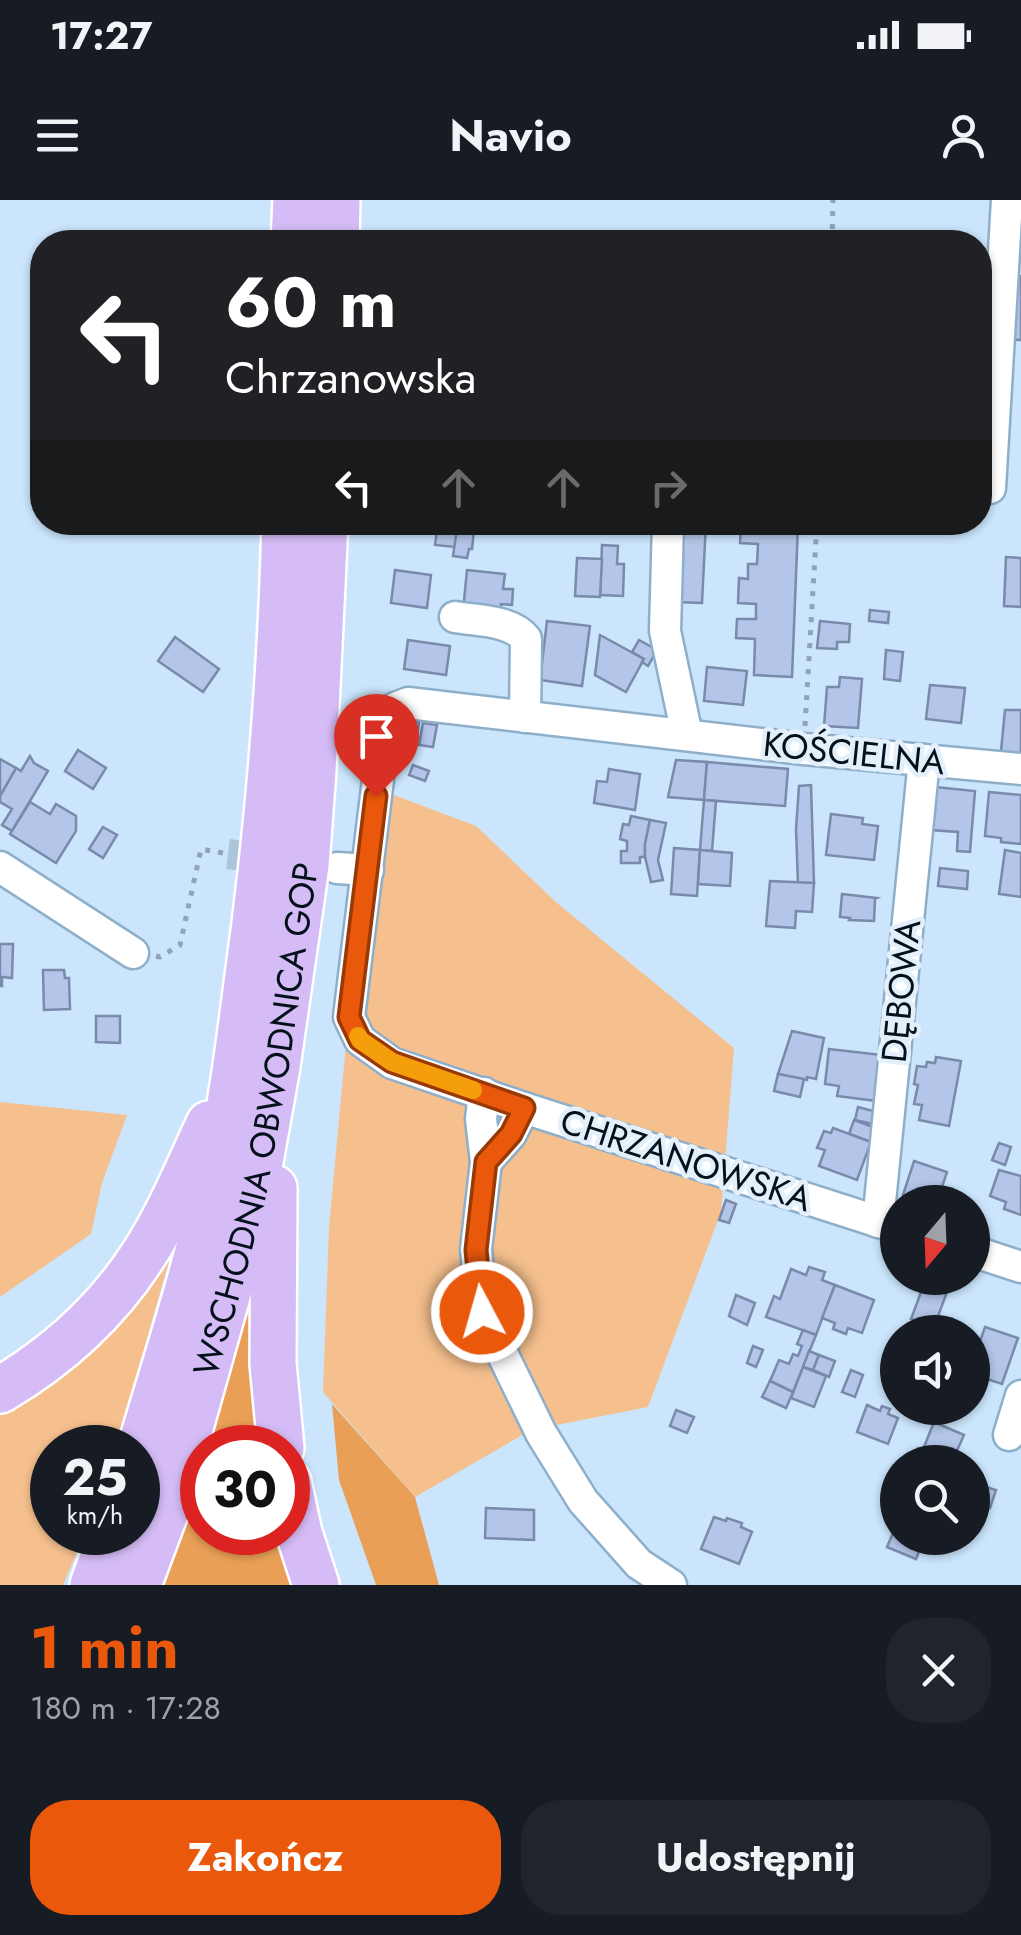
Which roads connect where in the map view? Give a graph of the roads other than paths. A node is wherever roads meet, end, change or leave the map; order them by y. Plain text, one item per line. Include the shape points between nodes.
1 (296, 200) edge
2 (337, 200) edge
3 (1006, 200) edge
4 (295, 230) edge
5 (336, 230) edge
6 (992, 452) edge
7 (285, 535) edge
8 (324, 535) edge
9 (668, 535) edge
10 (455, 617) dead end
11 (526, 717) junction
12 (687, 736) junction
13 (924, 760) junction
14 (1021, 769) edge
15 (0, 867) edge
16 (337, 868) dead end
17 (368, 870) junction
18 (133, 953) road end
19 (257, 1064) junction
20 (484, 1094) junction
21 (524, 1108) junction
22 (486, 1162) junction
23 (891, 1185) edge
24 (880, 1222) edge
25 (990, 1257) edge
26 (1021, 1266) edge
27 (0, 1390) edge
28 (1021, 1396) edge
29 (147, 1425) edge
30 (278, 1425) edge
31 (1009, 1435) dead end
32 (104, 1555) edge
33 (307, 1555) edge
34 (94, 1585) edge
35 (138, 1585) edge
36 (316, 1585) edge
37 (671, 1585) edge

1 - 4 highway
2 - 5 highway
3 - 6 street
7 - 19 highway, WSCHODNIA OBWODNICA GOP via 262,861
8 - 19 highway, WSCHODNIA OBWODNICA GOP via 306,865
9 - 12 street via 664,631
10 - 11 street via 520,630 526,640
11 - 12 street, KOŚCIELNA
11 - 17 street, KOŚCIELNA via 408,703 395,708 385,722
12 - 13 street, KOŚCIELNA
13 - 14 street, KOŚCIELNA
13 - 23 street, DĘBOWA
15 - 18 street
16 - 17 street
17 - 20 street, CHRZANOWSKA via 349,1017 360,1040 392,1062
19 - 27 highway via 112,1296 71,1340
19 - 29 highway, WSCHODNIA OBWODNICA GOP via 214,1184
19 - 30 highway
19 - 35 highway, WSCHODNIA OBWODNICA GOP via 254,1195 168,1502
20 - 21 street, CHRZANOWSKA
20 - 22 street
21 - 22 street
21 - 24 street, CHRZANOWSKA
22 - 37 street via 476,1250 482,1312 541,1434 584,1501 639,1564
25 - 26 street
28 - 31 street
32 - 34 highway
33 - 36 highway

